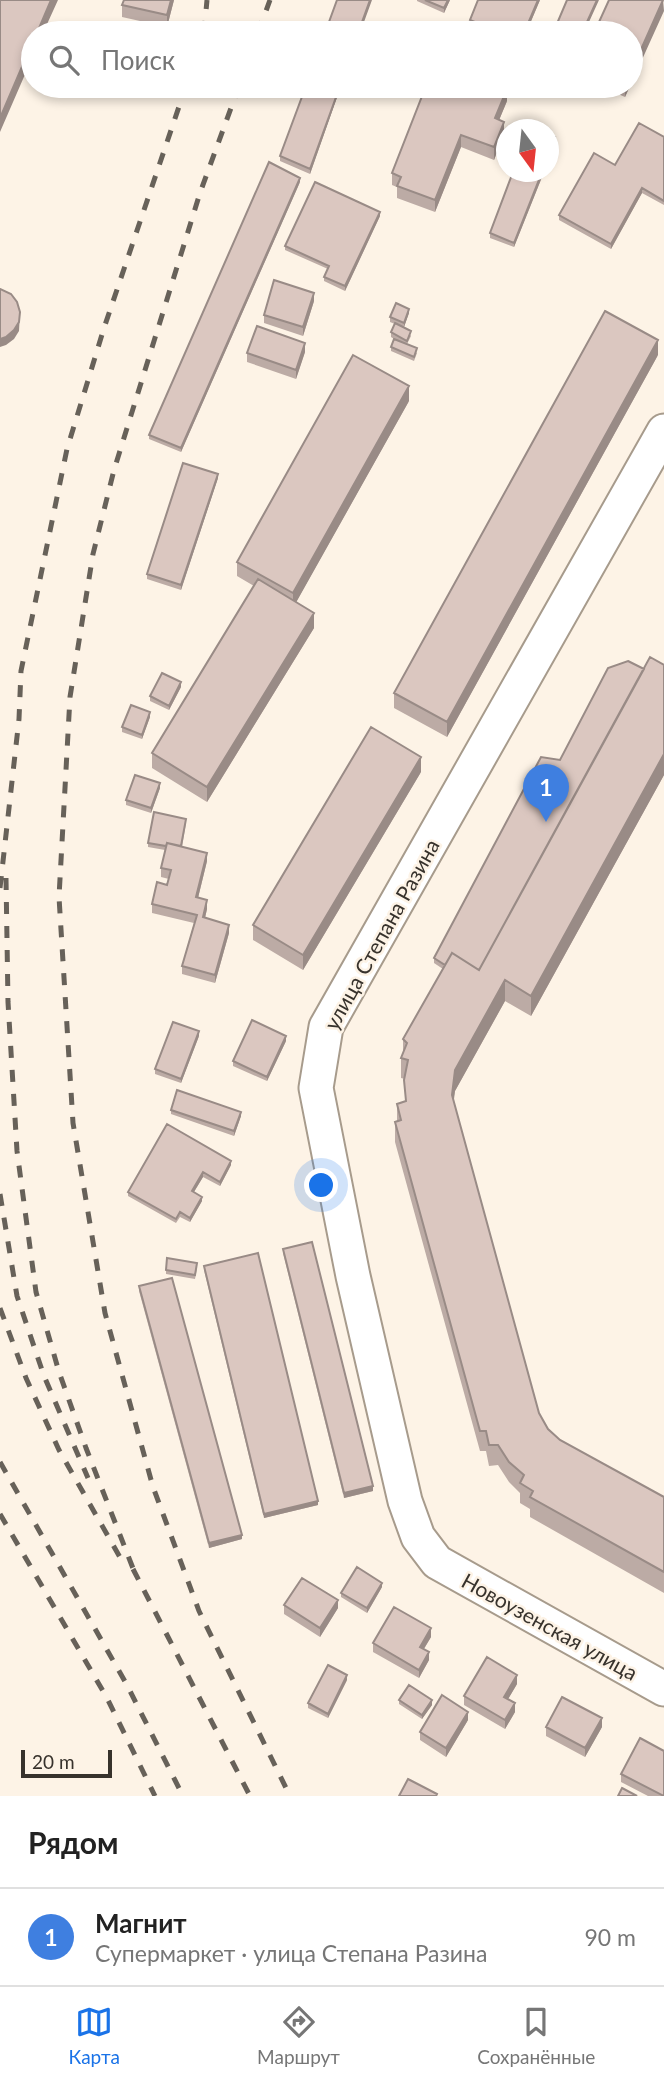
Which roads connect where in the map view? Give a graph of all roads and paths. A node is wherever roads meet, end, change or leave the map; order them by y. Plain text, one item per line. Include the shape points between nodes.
1 (664, 431) edge
2 (437, 1562) joint
3 (664, 1689) edge

1 - 2 street, улица Степана Разина via 326,1027 316,1088 334,1185 405,1501 418,1536
2 - 3 street, Новоузенская улица

